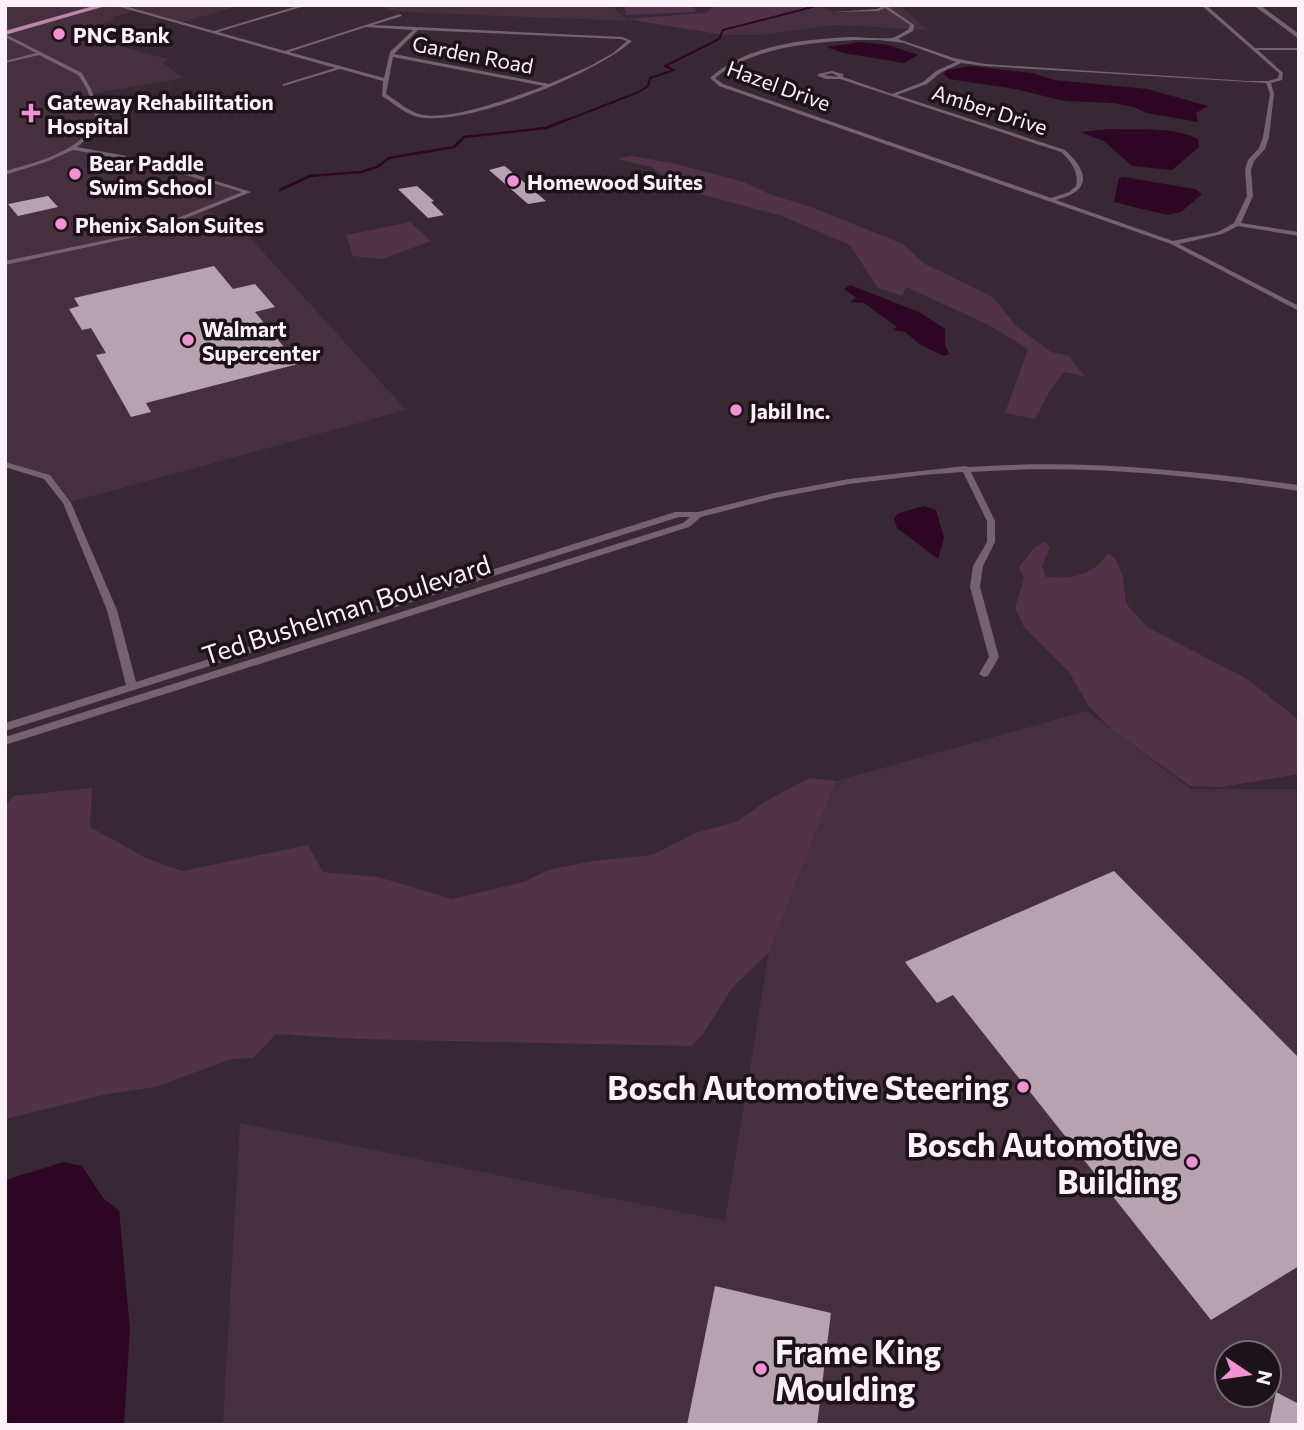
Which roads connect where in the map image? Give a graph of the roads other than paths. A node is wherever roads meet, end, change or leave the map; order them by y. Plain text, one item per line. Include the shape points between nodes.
1 (97, 5) edge
2 (106, 5) edge
3 (115, 5) edge
4 (306, 5) edge
5 (1203, 5) edge
6 (1256, 5) edge
7 (1268, 5) edge
8 (888, 7) edge
9 (835, 12) dead end
10 (400, 15) dead end
11 (365, 26) junction
12 (1299, 27) edge
13 (417, 28) junction
14 (5, 32) edge
15 (215, 32) junction
16 (1299, 37) edge
17 (894, 39) junction
18 (1254, 49) junction
19 (1299, 49) edge
20 (285, 52) junction
21 (41, 53) junction
22 (392, 55) junction
23 (961, 61) junction
24 (5, 62) edge
25 (340, 67) junction
26 (839, 78) dead end
27 (385, 80) junction
28 (1268, 82) junction
29 (285, 85) dead end
30 (549, 85) junction
31 (893, 94) junction
32 (71, 148) junction
33 (5, 173) edge
34 (1052, 199) junction
35 (1237, 224) junction
36 (1299, 234) edge
37 (1173, 243) junction
38 (5, 263) edge
39 (1299, 309) edge
40 (10, 465) edge
41 (965, 468) junction
42 (5, 474) edge
43 (1299, 488) edge
44 (698, 515) junction
45 (984, 674) dead end
46 (132, 687) junction
47 (5, 727) edge
48 (5, 741) edge

1 - 14 main road
2 - 14 main road
3 - 15 street
4 - 15 street
5 - 18 street
6 - 16 main road
7 - 12 main road
8 - 9 street
8 - 17 street via 912,25
10 - 11 street
11 - 13 street
11 - 20 street
13 - 22 street
13 - 30 street via 628,40 586,69
14 - 21 street
15 - 20 street
17 - 23 street, Hazel Drive
17 - 34 street, Hazel Drive via 770,49 712,78 721,85
18 - 19 street
18 - 28 street via 1281,73 1280,79
20 - 25 street
21 - 24 street
21 - 32 street via 80,74 99,114 94,131
22 - 27 street
22 - 30 street, Garden Road
23 - 28 street, Hazel Drive
23 - 31 street via 925,83
25 - 27 street
25 - 29 street
26 - 31 street, Amber Drive
27 - 30 street via 384,95 418,116 429,117 497,103
28 - 35 street via 1272,94 1266,136 1251,160 1250,196
31 - 34 street, Amber Drive via 1063,151 1073,162 1080,184
32 - 33 street
32 - 38 street via 146,160 248,192 142,234
34 - 37 street, Hazel Drive
35 - 36 street
35 - 37 street via 1220,233
37 - 39 street, Hazel Drive
40 - 42 street
40 - 46 street via 47,477 67,503 112,610
41 - 43 street, Ted Bushelman Boulevard via 1043,464 1143,469
41 - 44 street, Ted Bushelman Boulevard via 822,485
41 - 45 street via 991,521 991,541 978,566 975,587 994,657
44 - 46 street, Ted Bushelman Boulevard via 678,514
44 - 48 street, Ted Bushelman Boulevard via 686,525
46 - 47 street, Ted Bushelman Boulevard

